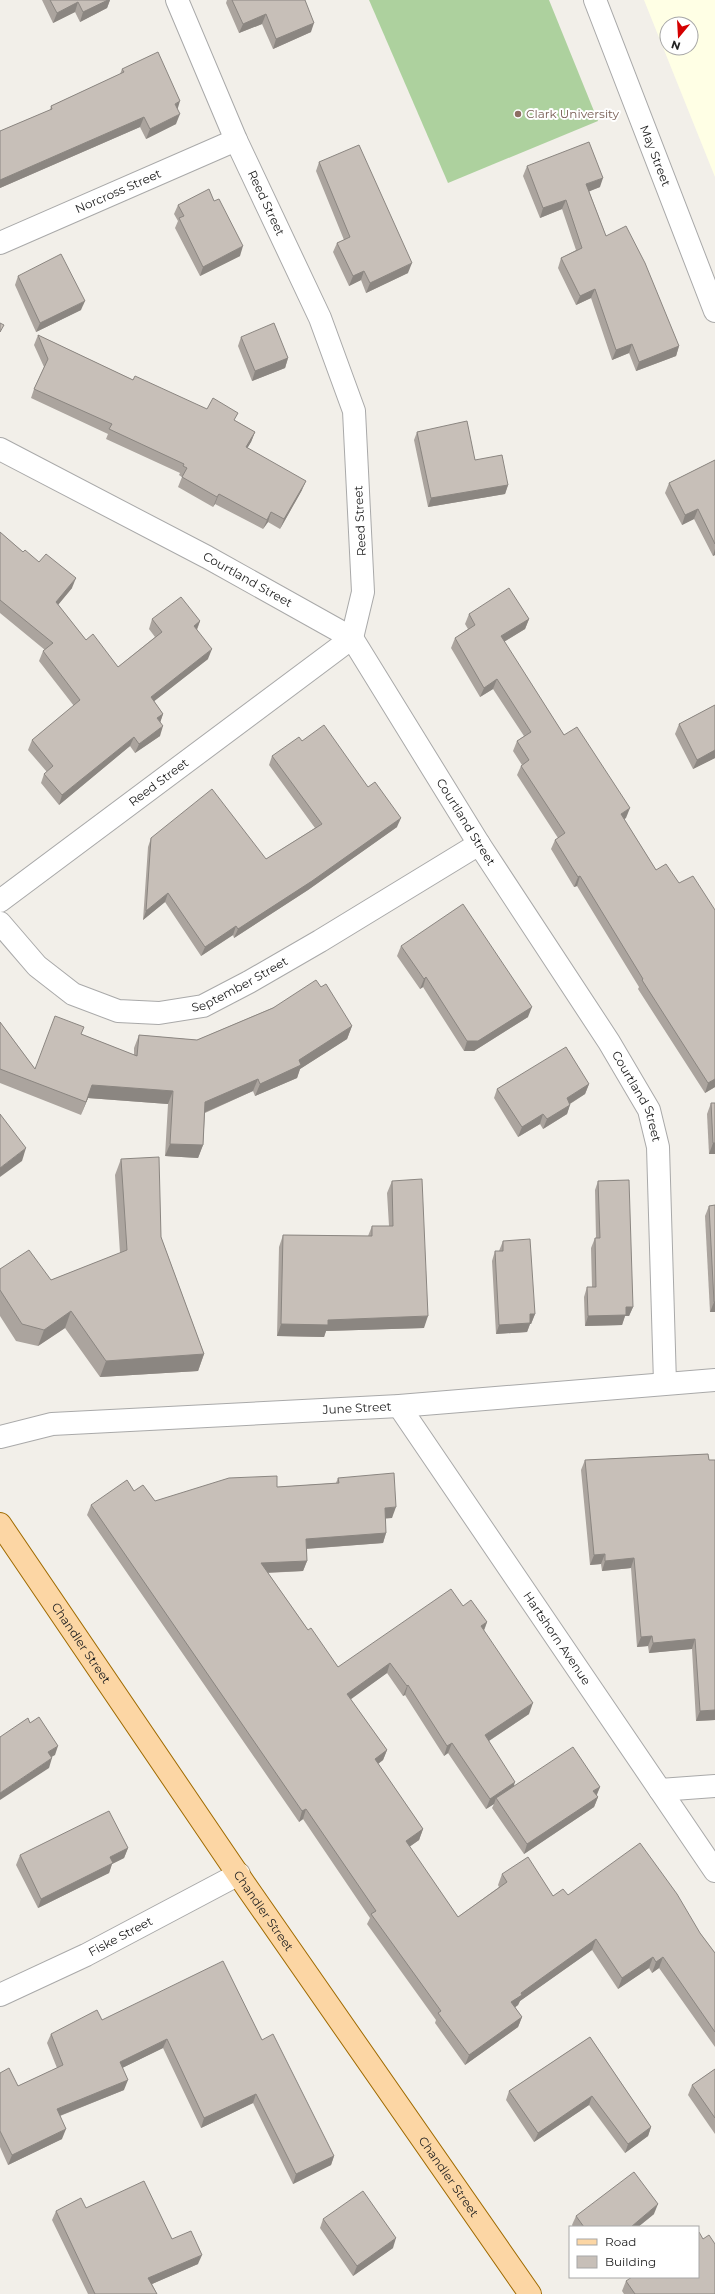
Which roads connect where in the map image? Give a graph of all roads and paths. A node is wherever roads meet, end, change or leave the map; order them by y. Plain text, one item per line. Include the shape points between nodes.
1 (177, 0) edge
2 (596, 0) edge
3 (236, 140) junction
4 (0, 244) edge
5 (715, 311) edge
6 (0, 449) edge
7 (352, 638) junction
8 (479, 844) junction
9 (0, 901) edge
10 (0, 923) edge
11 (715, 1380) edge
12 (665, 1383) junction
13 (399, 1406) junction
14 (0, 1437) edge
15 (0, 1524) edge
16 (715, 1786) edge
17 (660, 1790) junction
18 (715, 1871) edge
19 (239, 1874) junction
20 (0, 1995) edge
21 (530, 2294) edge

1 - 3 street, Reed Street
2 - 5 street, May Street
3 - 4 street, Norcross Street
3 - 7 street, Reed Street via 320,318 354,411 363,592
6 - 7 street, Courtland Street via 207,557
7 - 8 street, Courtland Street
7 - 9 street, Reed Street
8 - 10 street, September Street via 204,1006 159,1013 118,1011 72,994 37,966
8 - 12 street, Courtland Street via 609,1042 649,1110 658,1147
11 - 12 street, June Street
12 - 13 street, June Street
13 - 14 street, June Street via 52,1424
13 - 17 street, Hartshorn Avenue
15 - 19 main road, Chandler Street
16 - 17 street
17 - 18 street, Hartshorn Avenue
19 - 20 street, Fiske Street via 86,1955
19 - 21 main road, Chandler Street

